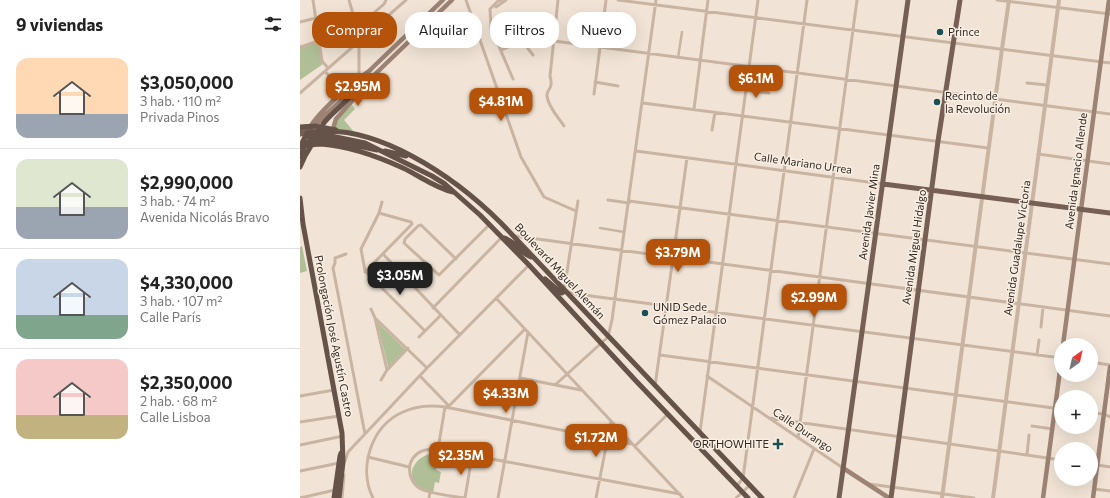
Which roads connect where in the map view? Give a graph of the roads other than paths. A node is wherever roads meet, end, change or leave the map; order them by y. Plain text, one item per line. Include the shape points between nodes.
1 (313, 0) edge
2 (349, 0) edge
3 (386, 0) edge
4 (406, 0) edge
5 (443, 0) edge
6 (452, 0) edge
7 (466, 0) edge
8 (501, 0) edge
9 (506, 0) edge
10 (558, 0) edge
11 (606, 0) edge
12 (618, 0) edge
13 (656, 0) edge
14 (708, 0) edge
15 (758, 0) edge
16 (807, 0) edge
17 (857, 0) edge
18 (908, 0) edge
19 (960, 0) edge
20 (997, 0) edge
21 (1059, 0) edge
22 (1109, 0) edge
23 (1009, 1) edge
24 (656, 5) junction
25 (1058, 7) junction
26 (496, 8) dead end
27 (706, 11) junction
28 (315, 12) edge
29 (352, 12) edge
30 (375, 12) edge
31 (393, 12) edge
32 (557, 12) edge
33 (604, 12) edge
34 (1108, 14) edge
35 (755, 17) junction
36 (312, 19) edge
37 (300, 22) edge
38 (804, 24) junction
39 (853, 30) junction
40 (682, 32) dead end
41 (903, 36) junction
42 (312, 43) edge
43 (952, 43) junction
44 (397, 44) edge
45 (397, 46) edge
46 (300, 47) edge
47 (320, 48) edge
48 (352, 48) edge
49 (359, 48) edge
50 (393, 48) edge
51 (506, 48) edge
52 (528, 48) edge
53 (553, 48) edge
54 (600, 48) edge
55 (607, 48) edge
56 (400, 49) junction
57 (1002, 49) junction
58 (501, 50) junction
59 (649, 54) junction
60 (533, 55) dead end
61 (1052, 55) junction
62 (678, 58) junction
63 (701, 60) junction
64 (1100, 62) junction
65 (1110, 63) edge
66 (749, 67) junction
67 (328, 68) junction
68 (324, 71) junction
69 (797, 73) junction
70 (359, 78) junction
71 (513, 79) dead end
72 (846, 80) junction
73 (368, 81) junction
74 (595, 82) junction
75 (1027, 83) dead end
76 (618, 86) dead end
77 (896, 86) junction
78 (1047, 86) junction
79 (746, 90) junction
80 (352, 92) junction
81 (300, 93) edge
82 (343, 93) junction
83 (769, 93) dead end
84 (946, 93) junction
85 (594, 94) dead end
86 (995, 98) junction
87 (643, 103) junction
88 (1044, 104) junction
89 (694, 109) junction
90 (715, 112) junction
91 (1093, 112) junction
92 (1110, 114) edge
93 (742, 116) junction
94 (790, 122) junction
95 (564, 126) dead end
96 (300, 127) edge
97 (840, 128) junction
98 (333, 129) junction
99 (300, 130) edge
100 (712, 130) dead end
101 (324, 131) junction
102 (340, 132) junction
103 (890, 135) junction
104 (305, 138) edge
105 (938, 141) junction
106 (350, 144) junction
107 (311, 146) junction
108 (988, 148) junction
109 (344, 149) junction
110 (381, 151) junction
111 (636, 151) junction
112 (1038, 154) junction
113 (300, 157) edge
114 (413, 158) junction
115 (687, 158) junction
116 (1087, 161) junction
117 (735, 164) junction
118 (1110, 164) edge
119 (300, 167) edge
120 (784, 171) junction
121 (833, 178) junction
122 (883, 184) junction
123 (932, 190) junction
124 (455, 192) junction
125 (982, 197) junction
126 (300, 198) edge
127 (608, 200) dead end
128 (578, 201) dead end
129 (382, 202) dead end
130 (629, 202) junction
131 (1032, 203) junction
132 (679, 208) junction
133 (1081, 210) junction
134 (576, 212) junction
135 (379, 213) junction
136 (1110, 213) edge
137 (729, 214) junction
138 (301, 220) edge
139 (777, 220) junction
140 (490, 224) junction
141 (827, 227) junction
142 (600, 228) dead end
143 (624, 232) junction
144 (876, 233) junction
145 (513, 236) junction
146 (502, 237) junction
147 (925, 240) junction
148 (571, 244) junction
149 (976, 246) junction
150 (622, 250) junction
151 (1025, 253) junction
152 (346, 254) dead end
153 (383, 254) junction
154 (672, 257) junction
155 (534, 258) junction
156 (456, 259) junction
157 (1074, 260) junction
158 (722, 264) junction
159 (1110, 264) edge
160 (529, 265) junction
161 (770, 270) junction
162 (365, 272) junction
163 (820, 276) junction
164 (541, 277) junction
165 (869, 283) junction
166 (919, 290) junction
167 (564, 291) junction
168 (969, 297) junction
169 (496, 298) junction
170 (615, 299) junction
171 (1018, 303) junction
172 (666, 306) junction
173 (1043, 307) junction
174 (433, 308) junction
175 (371, 309) dead end
176 (1068, 310) junction
177 (716, 312) junction
178 (441, 315) junction
179 (1110, 316) edge
180 (375, 318) junction
181 (764, 319) junction
182 (813, 326) junction
183 (1041, 327) dead end
184 (525, 329) junction
185 (425, 331) junction
186 (528, 332) junction
187 (862, 332) junction
188 (460, 335) junction
189 (608, 336) junction
190 (419, 337) dead end
191 (1064, 338) edge
192 (912, 339) junction
193 (1039, 340) dead end
194 (601, 343) junction
195 (962, 345) junction
196 (408, 348) junction
197 (1012, 352) junction
198 (660, 355) junction
199 (1037, 355) junction
200 (1054, 357) edge
201 (709, 362) junction
202 (1098, 363) edge
203 (1110, 366) edge
204 (428, 368) junction
205 (757, 368) junction
206 (387, 370) junction
207 (567, 374) junction
208 (807, 375) junction
209 (420, 376) junction
210 (707, 376) junction
211 (520, 378) junction
212 (381, 380) dead end
213 (855, 382) junction
214 (555, 385) junction
215 (655, 386) junction
216 (906, 388) junction
217 (335, 390) junction
218 (582, 390) junction
219 (956, 395) junction
220 (300, 396) edge
221 (1005, 401) junction
222 (449, 406) junction
223 (752, 406) junction
224 (445, 407) junction
225 (1054, 408) edge
226 (386, 412) junction
227 (1098, 413) edge
228 (668, 414) junction
229 (1104, 414) junction
230 (1054, 415) edge
231 (339, 416) junction
232 (393, 417) junction
233 (1110, 417) edge
234 (769, 418) junction
235 (512, 420) junction
236 (611, 421) junction
237 (300, 422) edge
238 (800, 423) junction
239 (1032, 426) dead end
240 (372, 427) junction
241 (1052, 429) junction
242 (849, 430) junction
243 (378, 432) junction
244 (700, 433) junction
245 (365, 434) junction
246 (1029, 435) dead end
247 (343, 436) junction
248 (899, 437) junction
249 (798, 438) junction
250 (607, 439) junction
251 (949, 444) junction
252 (300, 445) edge
253 (634, 445) junction
254 (814, 448) junction
255 (438, 449) junction
256 (999, 451) junction
257 (1027, 455) junction
258 (472, 456) junction
259 (368, 457) junction
260 (1049, 458) junction
261 (1098, 458) edge
262 (1054, 459) edge
263 (342, 462) junction
264 (504, 462) junction
265 (1098, 465) edge
266 (409, 466) junction
267 (1110, 467) edge
268 (843, 468) junction
269 (300, 471) edge
270 (743, 478) junction
271 (599, 480) junction
272 (867, 484) junction
273 (750, 485) junction
274 (737, 486) junction
275 (1094, 486) edge
276 (892, 487) junction
277 (1094, 489) junction
278 (335, 490) junction
279 (1110, 491) edge
280 (430, 492) junction
281 (742, 492) junction
282 (680, 494) junction
283 (942, 496) edge
284 (300, 498) edge
285 (334, 498) edge
286 (341, 498) edge
287 (373, 498) edge
288 (429, 498) edge
289 (465, 498) edge
290 (498, 498) edge
291 (596, 498) edge
292 (683, 498) edge
293 (736, 498) edge
294 (748, 498) edge
295 (762, 498) edge
296 (794, 498) edge
297 (839, 498) edge
298 (890, 498) edge
299 (974, 498) edge
300 (993, 498) edge
301 (1043, 498) edge
302 (1093, 498) edge

1 - 28 street
2 - 29 street
3 - 30 street
4 - 31 street
5 - 44 main road
6 - 56 main road
7 - 134 street via 522,157 544,197
8 - 58 street via 490,9 491,28
9 - 26 street
10 - 32 street
11 - 33 street
12 - 24 street
13 - 24 street
14 - 27 street
15 - 35 street
16 - 38 street
17 - 39 street
18 - 41 main road, Avenida Javier Mina
19 - 43 main road, Avenida Miguel Hidalgo
20 - 23 street
21 - 25 street, Avenida Guadalupe Victoria
22 - 34 main road, Avenida Ignacio Allende
23 - 25 street
23 - 57 street
24 - 27 street
24 - 59 street
25 - 34 street
25 - 61 street, Avenida Guadalupe Victoria
27 - 35 street
27 - 63 street
34 - 64 main road, Avenida Ignacio Allende
35 - 38 street
35 - 66 street
36 - 37 street
38 - 39 street
38 - 69 street
39 - 41 street
39 - 72 street
40 - 62 street
41 - 43 street
41 - 77 main road, Avenida Javier Mina
42 - 46 street
43 - 57 street
43 - 84 main road, Avenida Miguel Hidalgo
45 - 56 main road
47 - 67 street via 322,61
48 - 67 street
49 - 70 street
50 - 70 main road
51 - 58 street
52 - 60 street
53 - 95 street via 550,76 552,81 547,96 549,104
54 - 74 street
55 - 59 street
56 - 73 main road
57 - 61 street
57 - 86 street
58 - 71 street
59 - 62 street
59 - 87 street
61 - 64 street
61 - 78 street, Avenida Guadalupe Victoria
62 - 63 street
63 - 66 street
63 - 89 street
64 - 65 street
64 - 91 main road, Avenida Ignacio Allende
66 - 69 street
66 - 79 street
67 - 68 street
68 - 81 street
68 - 82 street
69 - 72 street
69 - 94 street
70 - 80 highway
70 - 82 main road
72 - 77 street
72 - 97 street
73 - 80 main road
73 - 98 main road via 336,119
74 - 76 street
74 - 85 street
75 - 78 street
77 - 84 street
77 - 103 main road, Avenida Javier Mina
78 - 88 street, Avenida Guadalupe Victoria
79 - 83 street
79 - 93 street
80 - 101 highway via 324,122
80 - 104 main road via 320,120
82 - 104 main road via 320,114
84 - 86 street
84 - 105 main road, Avenida Miguel Hidalgo
86 - 88 street
86 - 108 street
87 - 89 street
87 - 111 street
88 - 91 street
88 - 112 street, Avenida Guadalupe Victoria
89 - 90 street
90 - 93 street
90 - 100 street
91 - 92 street
91 - 116 main road, Avenida Ignacio Allende
93 - 94 street
93 - 117 street
94 - 97 street
94 - 120 street
96 - 104 highway
97 - 103 street
97 - 121 street
98 - 101 highway
98 - 102 highway
99 - 104 main road
101 - 102 highway, Boulevard Miguel Alemán
101 - 104 highway
101 - 104 highway, Boulevard Miguel Alemán
101 - 110 highway, Boulevard Miguel Alemán via 365,143
102 - 114 highway, Boulevard Miguel Alemán via 380,142
103 - 105 street
103 - 122 main road, Avenida Javier Mina
104 - 106 highway
104 - 107 highway
104 - 113 highway
105 - 108 street
105 - 123 main road, Avenida Miguel Hidalgo
106 - 109 highway
106 - 110 highway
107 - 109 highway via 322,144
107 - 119 highway
108 - 125 street
109 - 124 highway via 378,158 416,174 444,190
110 - 114 highway
110 - 124 highway, Boulevard Miguel Alemán via 432,176
111 - 115 street, Calle Mariano Urrea
111 - 130 street
112 - 116 street
112 - 131 street, Avenida Guadalupe Victoria
114 - 145 highway, Boulevard Miguel Alemán via 466,191
115 - 117 street, Calle Mariano Urrea
115 - 132 street
116 - 118 street
116 - 133 main road, Avenida Ignacio Allende
117 - 120 street, Calle Mariano Urrea
117 - 137 street
120 - 121 street, Calle Mariano Urrea
120 - 139 street
121 - 122 street, Calle Mariano Urrea
121 - 141 street
122 - 123 main road, Calle Mariano Urrea
122 - 144 main road, Avenida Javier Mina
123 - 125 main road, Calle Mariano Urrea
123 - 147 main road, Avenida Miguel Hidalgo
124 - 140 highway, Boulevard Miguel Alemán
125 - 131 main road, Calle Mariano Urrea
125 - 149 street
126 - 138 highway, Prolongación José Agustín Castro
127 - 130 street
128 - 134 street
129 - 135 street
130 - 132 street
130 - 143 street
131 - 133 main road, Calle Mariano Urrea
131 - 151 street, Avenida Guadalupe Victoria
132 - 137 street
132 - 154 street
133 - 136 main road, Calle Mariano Urrea
133 - 157 main road, Avenida Ignacio Allende
134 - 148 street
135 - 153 street via 412,223
135 - 162 street via 361,249
137 - 139 street
137 - 158 street
138 - 217 highway, Prolongación José Agustín Castro
139 - 141 street
139 - 161 street
140 - 146 highway, Boulevard Miguel Alemán
140 - 156 street
141 - 144 street
141 - 163 street
142 - 143 street
143 - 150 street
144 - 147 street
144 - 165 main road, Avenida Javier Mina
145 - 148 street
145 - 155 highway, Boulevard Miguel Alemán
146 - 155 highway via 513,241 524,253
146 - 160 highway, Boulevard Miguel Alemán
146 - 174 street
147 - 149 street
147 - 166 main road, Avenida Miguel Hidalgo
148 - 150 street
148 - 167 street
149 - 151 street
149 - 168 street
150 - 154 street
150 - 170 street
151 - 157 street
151 - 171 street, Avenida Guadalupe Victoria
152 - 245 street via 335,258 333,268
153 - 162 street
153 - 174 street
154 - 158 street
154 - 172 street
155 - 167 highway, Boulevard Miguel Alemán
156 - 156 street via 420,225 404,241 439,275
157 - 159 street
157 - 176 main road, Avenida Ignacio Allende
158 - 161 street
158 - 177 street
160 - 164 highway, Boulevard Miguel Alemán
160 - 169 street
161 - 163 street
161 - 181 street
162 - 185 street
163 - 165 street
163 - 182 street
164 - 167 highway via 560,292
164 - 194 highway, Boulevard Miguel Alemán
165 - 166 street
165 - 187 main road, Avenida Javier Mina
166 - 168 street
166 - 192 main road, Avenida Miguel Hidalgo
167 - 170 street
167 - 189 highway, Boulevard Miguel Alemán
168 - 171 street
168 - 195 street
169 - 184 street
169 - 188 street
170 - 172 street
170 - 189 street
171 - 173 street
171 - 197 street, Avenida Guadalupe Victoria
172 - 177 street
172 - 198 street
173 - 176 street
173 - 183 street
174 - 178 street
175 - 180 street
176 - 179 street
176 - 191 main road, Avenida Ignacio Allende
177 - 181 street
177 - 201 street
178 - 185 street
178 - 188 street
180 - 196 street
180 - 206 street
181 - 182 street
181 - 205 street
182 - 187 street
182 - 208 street
184 - 186 street
184 - 222 street
185 - 190 street
186 - 207 street
186 - 211 street
187 - 192 street
187 - 213 main road, Avenida Javier Mina
188 - 204 street
189 - 194 street
189 - 215 highway, Boulevard Miguel Alemán
192 - 195 street
192 - 216 main road, Avenida Miguel Hidalgo
193 - 199 street
194 - 207 street
194 - 228 highway, Boulevard Miguel Alemán
195 - 197 street
195 - 219 street
196 - 204 street
196 - 206 street
197 - 199 street
197 - 221 street, Avenida Guadalupe Victoria
198 - 201 street
198 - 215 street
199 - 200 street
201 - 205 street
201 - 210 street
202 - 203 street
203 - 229 main road
204 - 209 street
205 - 208 street
205 - 223 street
206 - 212 street
207 - 214 street
207 - 218 street
208 - 213 street
208 - 238 street
209 - 222 street
209 - 226 street
210 - 223 street, Calle Durango
210 - 244 street
211 - 214 street
211 - 235 street
213 - 216 street
213 - 242 main road, Avenida Javier Mina
214 - 218 street
215 - 244 highway, Boulevard Miguel Alemán
216 - 219 street
216 - 248 main road, Avenida Miguel Hidalgo
217 - 220 street
217 - 231 highway, Prolongación José Agustín Castro
218 - 236 street
219 - 221 street
219 - 251 street
221 - 225 street
221 - 256 street, Avenida Guadalupe Victoria
222 - 224 street
223 - 234 street, Calle Durango
223 - 270 street
224 - 232 street via 420,407
224 - 235 street
224 - 255 street
226 - 232 street
226 - 240 street
227 - 229 street
228 - 253 street
228 - 274 highway, Boulevard Miguel Alemán
229 - 233 street
229 - 261 main road
230 - 241 main road
231 - 237 street
231 - 247 highway, Prolongación José Agustín Castro
232 - 243 street
234 - 238 street
234 - 249 street, Calle Durango
235 - 250 street
235 - 264 street
236 - 250 street
236 - 253 street
238 - 242 street
238 - 249 street
239 - 241 street
240 - 243 street
240 - 245 street
241 - 260 main road
242 - 248 street
242 - 268 main road, Avenida Javier Mina
243 - 259 street
244 - 270 highway, Boulevard Miguel Alemán
245 - 263 street
246 - 257 street
247 - 252 street
247 - 263 highway, Prolongación José Agustín Castro
248 - 251 street
248 - 276 main road, Avenida Miguel Hidalgo
249 - 254 street, Calle Durango
250 - 253 street
250 - 271 street
251 - 256 street
251 - 283 street
253 - 282 street
254 - 268 street, Calle Durango
254 - 296 street
255 - 258 street
255 - 266 street via 422,451
256 - 257 street
256 - 300 street, Avenida Guadalupe Victoria
257 - 260 street
258 - 264 street
258 - 289 street
259 - 266 street
259 - 287 street via 367,477
260 - 262 street
260 - 301 main road
263 - 269 street
263 - 278 highway
263 - 286 highway
264 - 271 street
264 - 290 street
265 - 267 street
266 - 280 street via 414,483
268 - 272 main road, Calle Durango
268 - 297 main road, Avenida Javier Mina
270 - 273 highway, Boulevard Miguel Alemán
270 - 274 street
271 - 282 street
271 - 291 street
272 - 276 street
272 - 298 main road, Calle Durango
273 - 281 street
273 - 295 highway, Boulevard Miguel Alemán
274 - 281 highway, Boulevard Miguel Alemán
275 - 277 main road
276 - 283 street
276 - 298 main road, Avenida Miguel Hidalgo
277 - 279 street
277 - 302 main road
278 - 284 street
278 - 285 highway
280 - 288 street
280 - 289 street
281 - 293 street
281 - 294 highway, Boulevard Miguel Alemán
282 - 292 street
283 - 299 street

